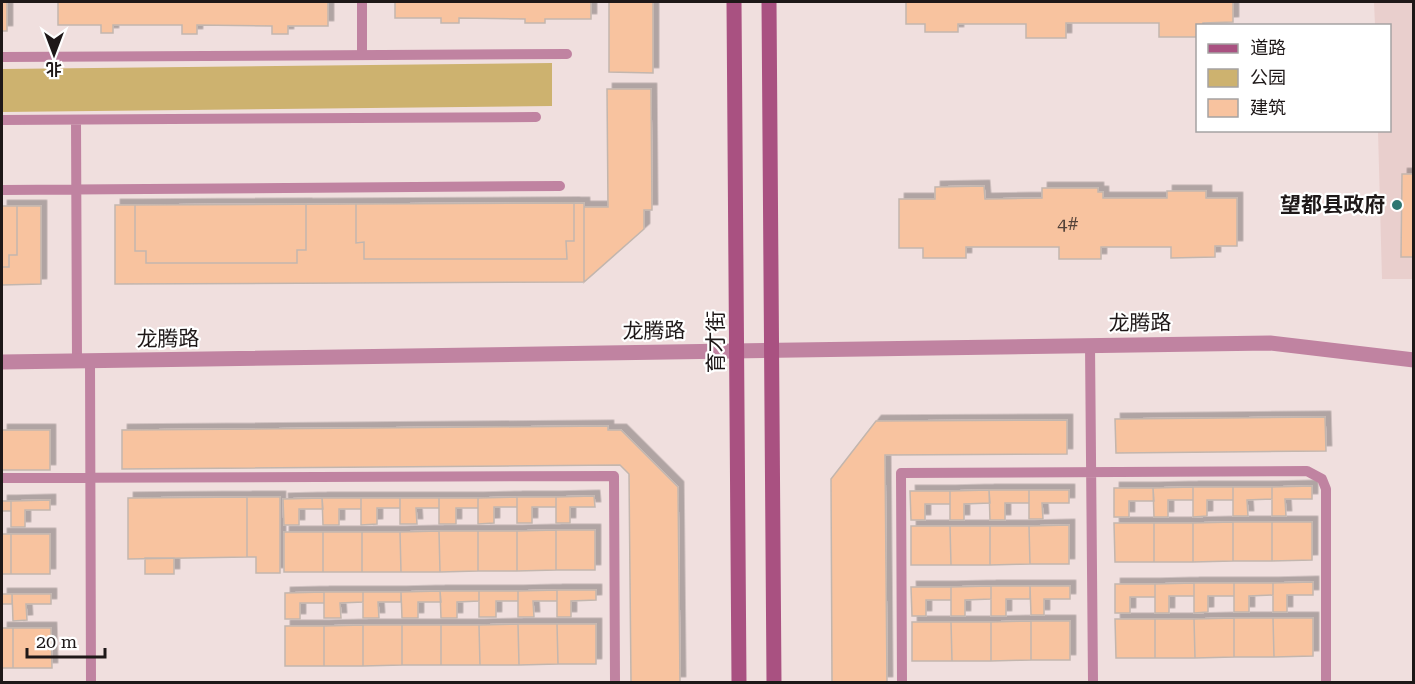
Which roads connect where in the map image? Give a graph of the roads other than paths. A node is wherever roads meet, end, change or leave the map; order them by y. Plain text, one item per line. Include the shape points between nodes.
1 (362, 2) edge
2 (734, 2) edge
3 (769, 2) edge
4 (567, 54) dead end
5 (362, 55) junction
6 (2, 57) edge
7 (536, 117) dead end
8 (2, 120) edge
9 (76, 120) junction
10 (560, 186) dead end
11 (76, 189) junction
12 (2, 190) edge
13 (1090, 345) junction
14 (771, 350) junction
15 (737, 351) junction
16 (1413, 360) edge
17 (83, 361) junction
18 (2, 362) edge
19 (1091, 472) junction
20 (2, 478) edge
21 (90, 478) junction
22 (91, 682) edge
23 (615, 682) edge
24 (739, 682) edge
25 (774, 682) edge
26 (902, 682) edge
27 (1093, 682) edge
28 (1326, 682) edge

1 - 5 lane
2 - 15 street, 育才街
3 - 14 street
4 - 5 lane
5 - 6 lane
7 - 9 lane
8 - 9 lane
9 - 11 lane
10 - 11 lane
11 - 12 lane
11 - 17 lane
13 - 14 street, 龙腾路
13 - 16 street, 龙腾路 via 1270,343
13 - 19 lane
14 - 15 street, 龙腾路
14 - 25 street
15 - 17 street, 龙腾路
15 - 24 street, 育才街
17 - 18 street, 龙腾路
17 - 21 lane
19 - 26 lane via 901,473
19 - 27 lane
19 - 28 lane via 1307,471 1322,479 1326,489
20 - 21 lane
21 - 22 lane
21 - 23 lane via 614,476

